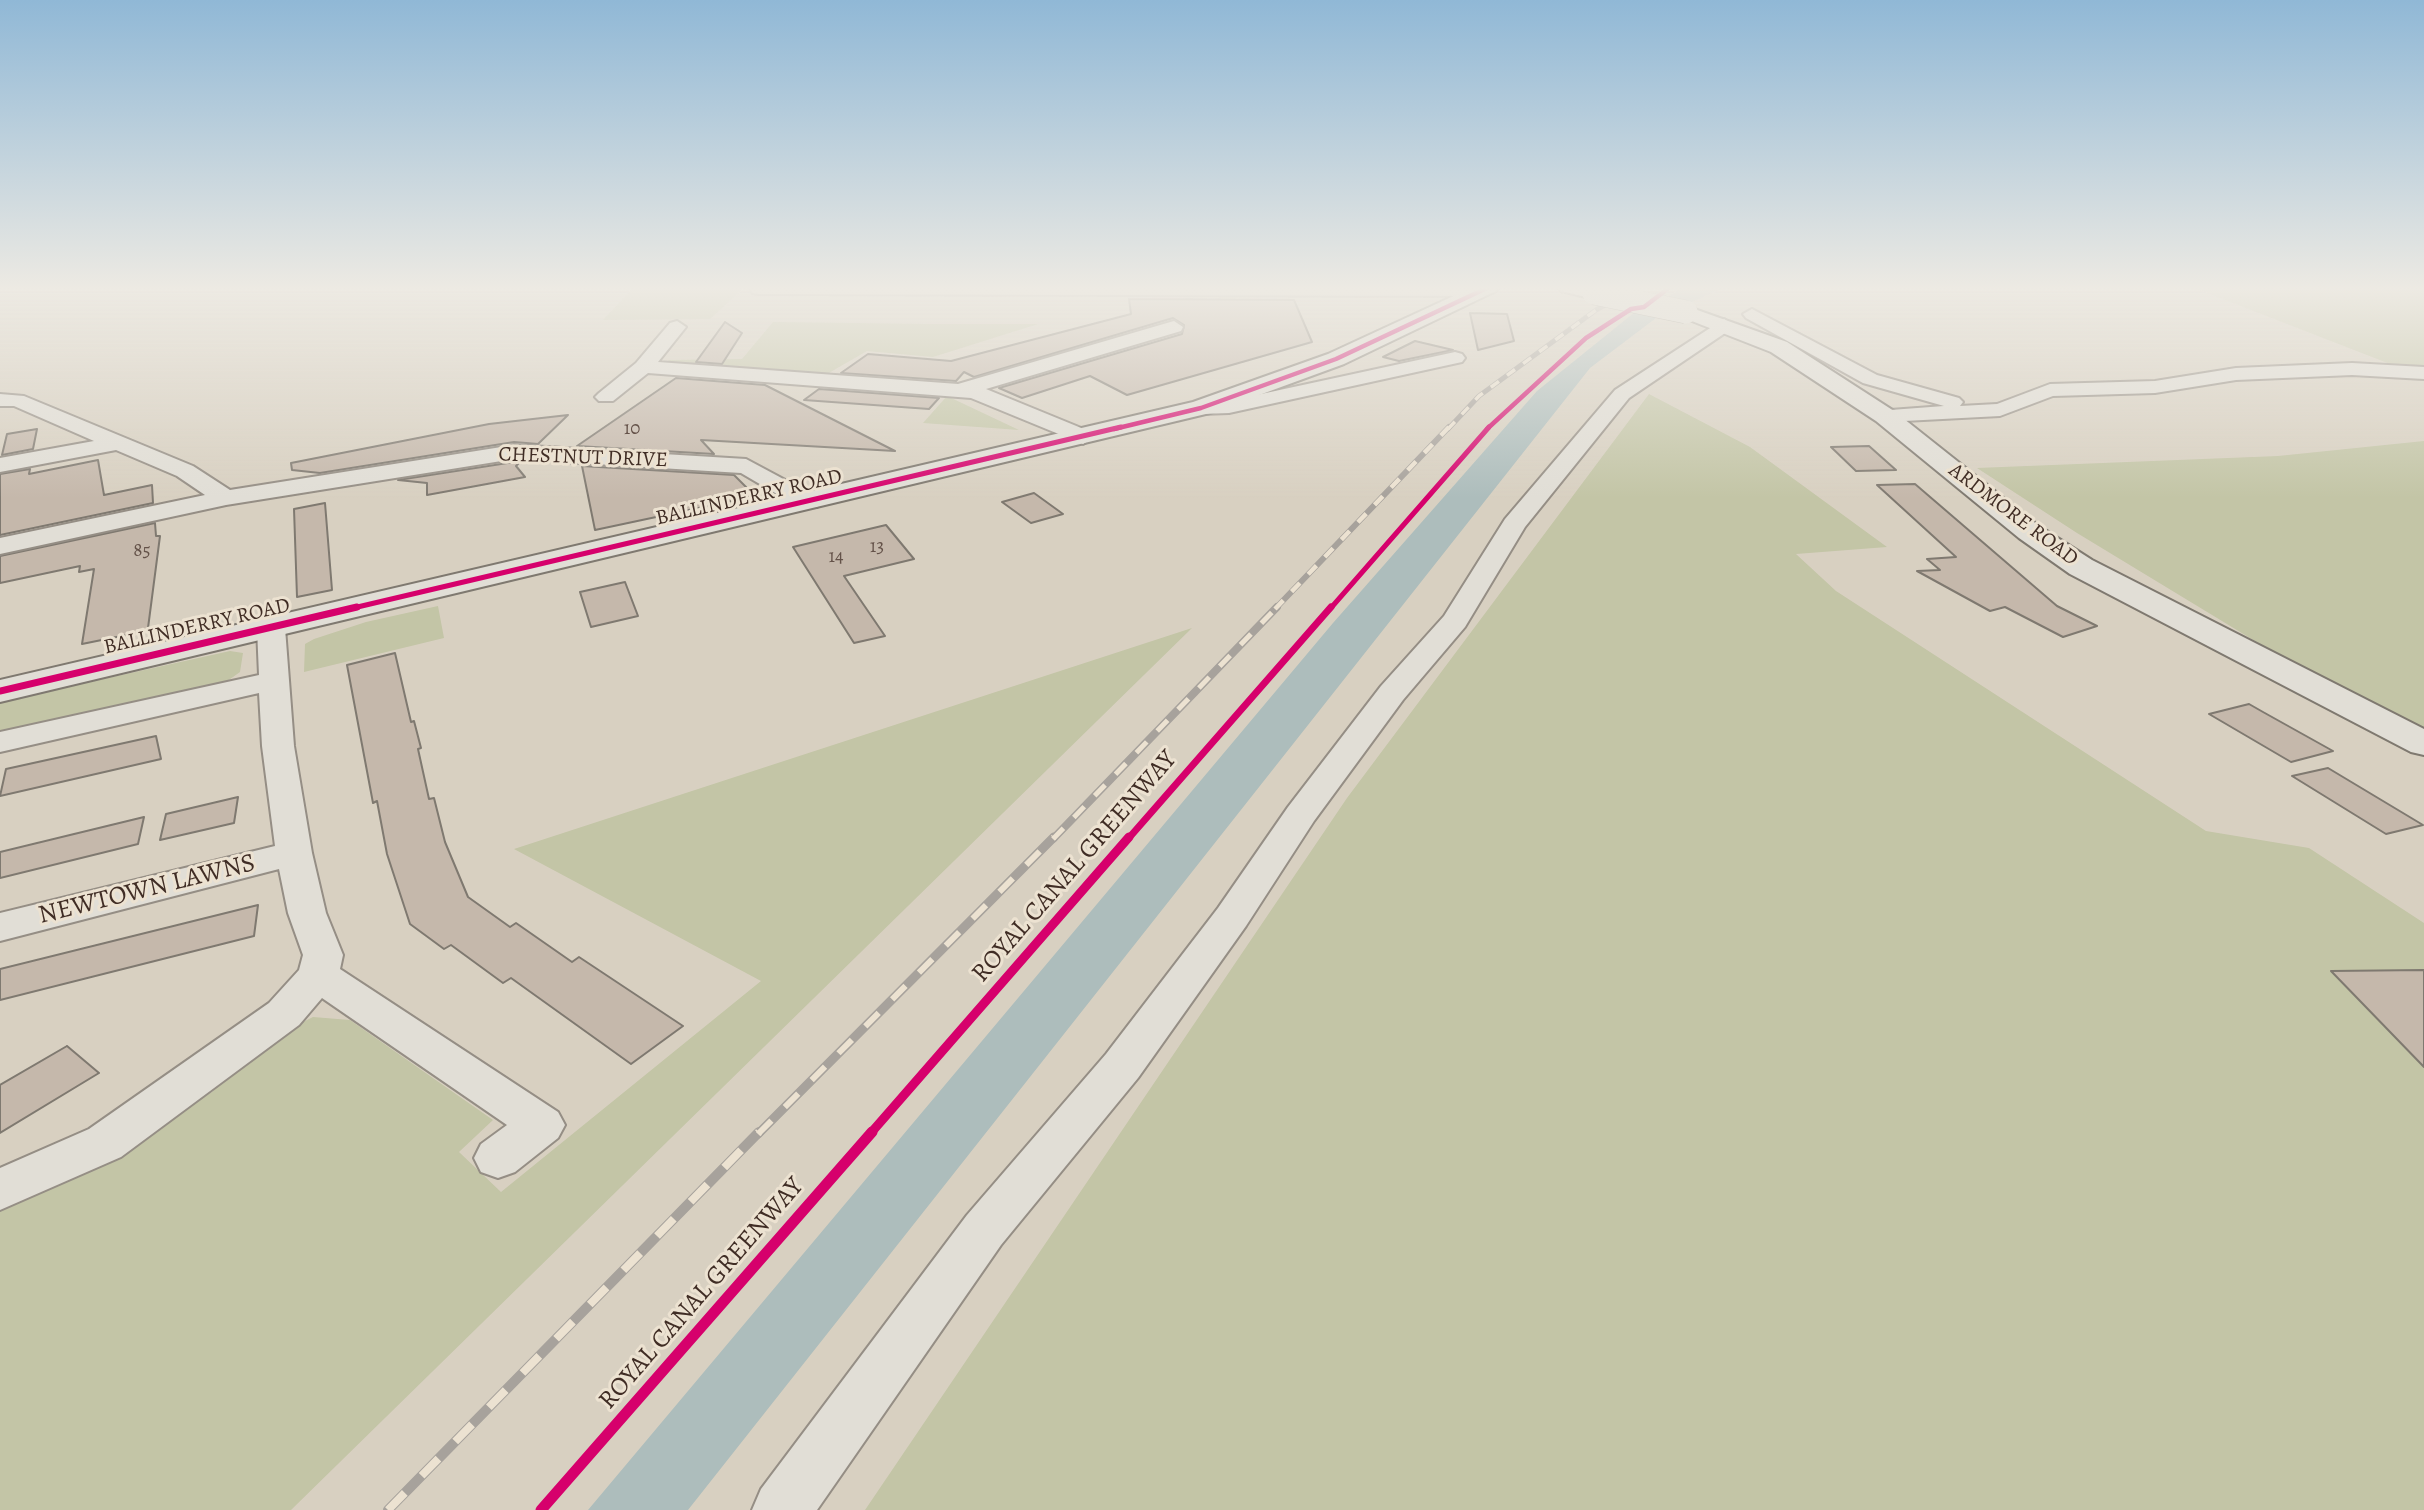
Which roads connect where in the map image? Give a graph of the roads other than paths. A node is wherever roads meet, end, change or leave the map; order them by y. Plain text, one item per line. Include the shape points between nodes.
1 (651, 357) edge
2 (1071, 357) edge
3 (1339, 357) edge
4 (1679, 357) edge
5 (1795, 357) edge
6 (1823, 357) edge
7 (1455, 358) dead end
8 (643, 367) junction
9 (2424, 373) edge
10 (961, 390) junction
11 (606, 397) dead end
12 (0, 400) edge
13 (1201, 408) junction
14 (1989, 411) junction
15 (1885, 416) junction
16 (1083, 437) junction
17 (118, 443) junction
18 (0, 465) edge
19 (226, 498) junction
20 (808, 502) junction
21 (0, 546) edge
22 (271, 628) junction
23 (273, 681) junction
24 (0, 691) edge
25 (0, 742) edge
26 (2424, 744) edge
27 (293, 853) junction
28 (0, 927) edge
29 (318, 975) junction
30 (498, 1158) dead end
31 (0, 1190) edge
32 (782, 1510) edge

1 - 8 street
2 - 10 street
3 - 13 street, BALLINDERRY ROAD
4 - 32 street via 1622,394 1514,524 1455,621 1392,693 1300,815 1232,917 1122,1066 984,1230
5 - 15 street, ARDMORE ROAD
6 - 14 street via 1870,379
7 - 13 street via 1229,407
8 - 10 street
8 - 11 street
9 - 14 street via 2352,369 2236,373 2155,387 2050,390
10 - 16 street
12 - 17 street via 17,400
13 - 16 street, BALLINDERRY ROAD
14 - 15 street
15 - 26 street, ARDMORE ROAD via 2029,532 2081,567
16 - 20 street, BALLINDERRY ROAD
17 - 18 street
17 - 19 street via 186,471
19 - 20 street, CHESTNUT DRIVE via 513,452 747,467
19 - 21 street, CHESTNUT DRIVE
20 - 22 street, BALLINDERRY ROAD
22 - 23 street
22 - 24 street, BALLINDERRY ROAD
23 - 25 street
23 - 27 street
27 - 28 street, NEWTOWN LAWNS
27 - 29 street via 323,955
29 - 30 street via 542,1125
29 - 31 street via 284,1014 105,1143

